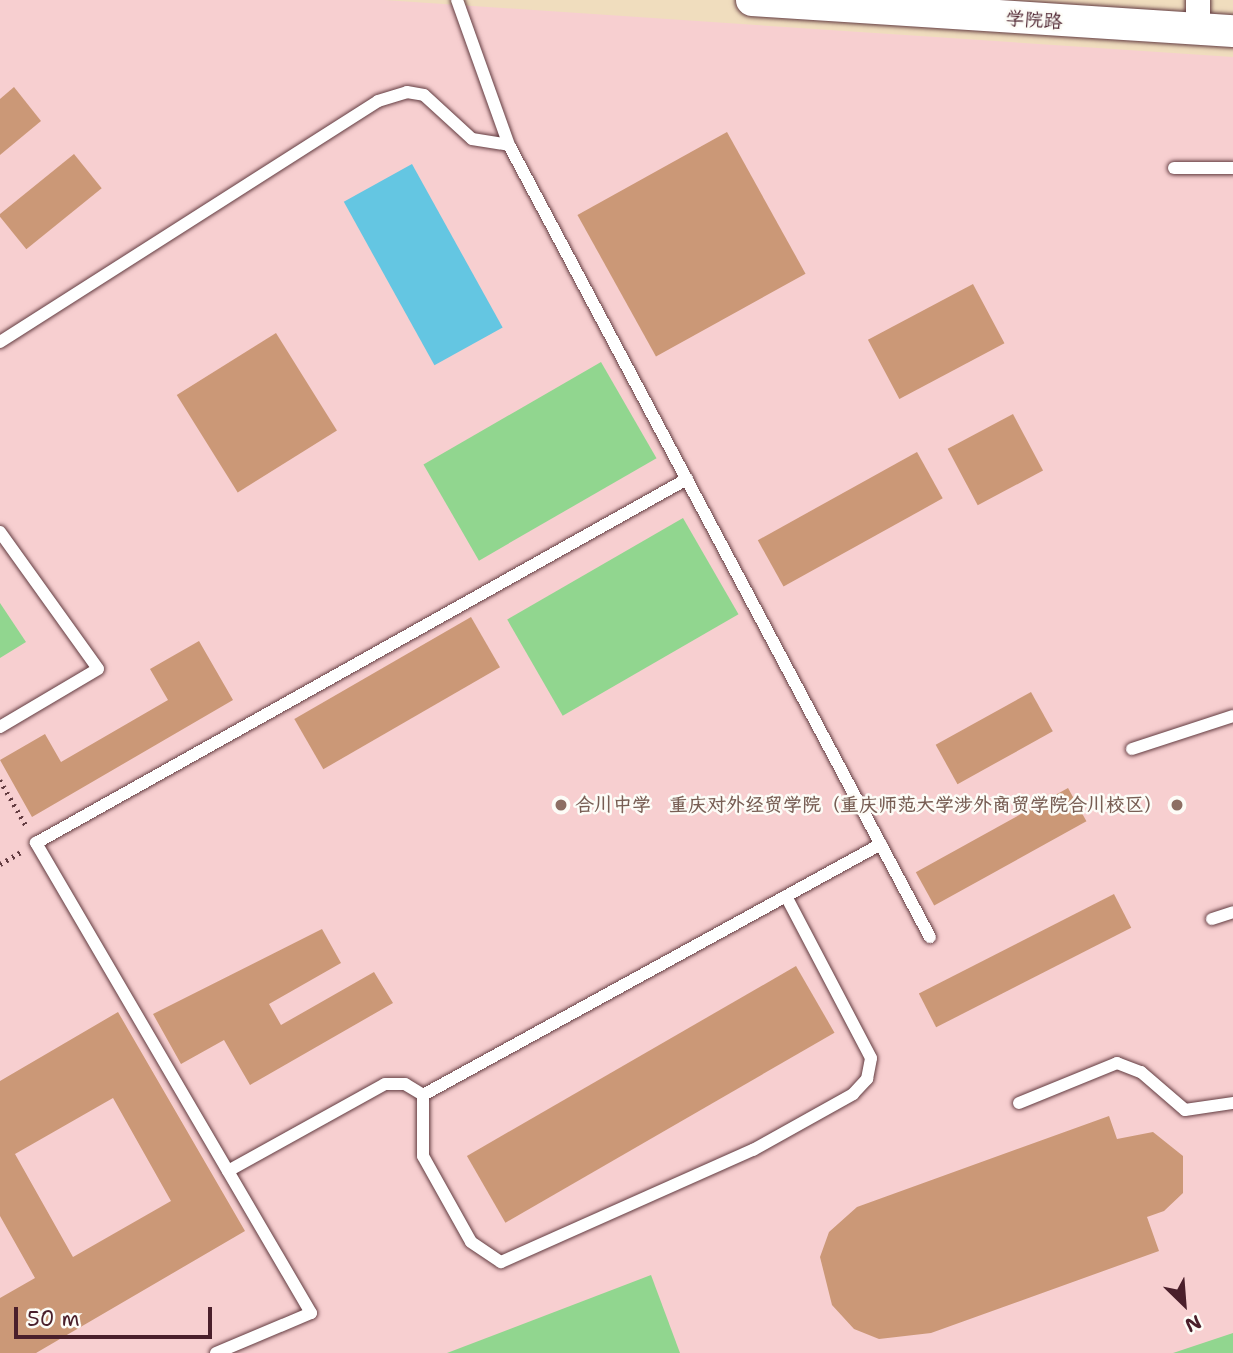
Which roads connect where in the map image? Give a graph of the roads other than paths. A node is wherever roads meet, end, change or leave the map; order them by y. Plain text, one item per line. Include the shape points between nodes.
1 (457, 0) edge
2 (752, 0) edge
3 (1198, 15) edge
4 (1233, 32) edge
5 (509, 145) junction
6 (1174, 168) dead end
7 (1233, 168) edge
8 (0, 342) edge
9 (687, 479) junction
10 (0, 532) edge
11 (1233, 716) edge
12 (0, 727) edge
13 (1132, 749) dead end
14 (881, 844) junction
15 (786, 896) junction
16 (1233, 912) edge
17 (1212, 919) dead end
18 (930, 937) dead end
19 (423, 1095) junction
20 (1018, 1103) dead end
21 (1233, 1103) edge
22 (228, 1171) junction
23 (216, 1353) edge

1 - 5 lane
2 - 3 street, 学院路
3 - 4 street, 学院路
5 - 8 lane via 472,139 424,95 407,92 378,101
5 - 9 lane
6 - 7 lane
9 - 14 lane
9 - 22 lane via 36,843
10 - 12 lane via 97,669
11 - 13 lane
14 - 15 lane
14 - 18 lane
15 - 19 lane
15 - 19 lane via 871,1058 867,1079 853,1094 753,1150 501,1262 471,1242 423,1156
16 - 17 lane
19 - 22 lane via 405,1084 385,1084
20 - 21 lane via 1118,1063 1141,1072 1185,1110
22 - 23 lane via 311,1313

